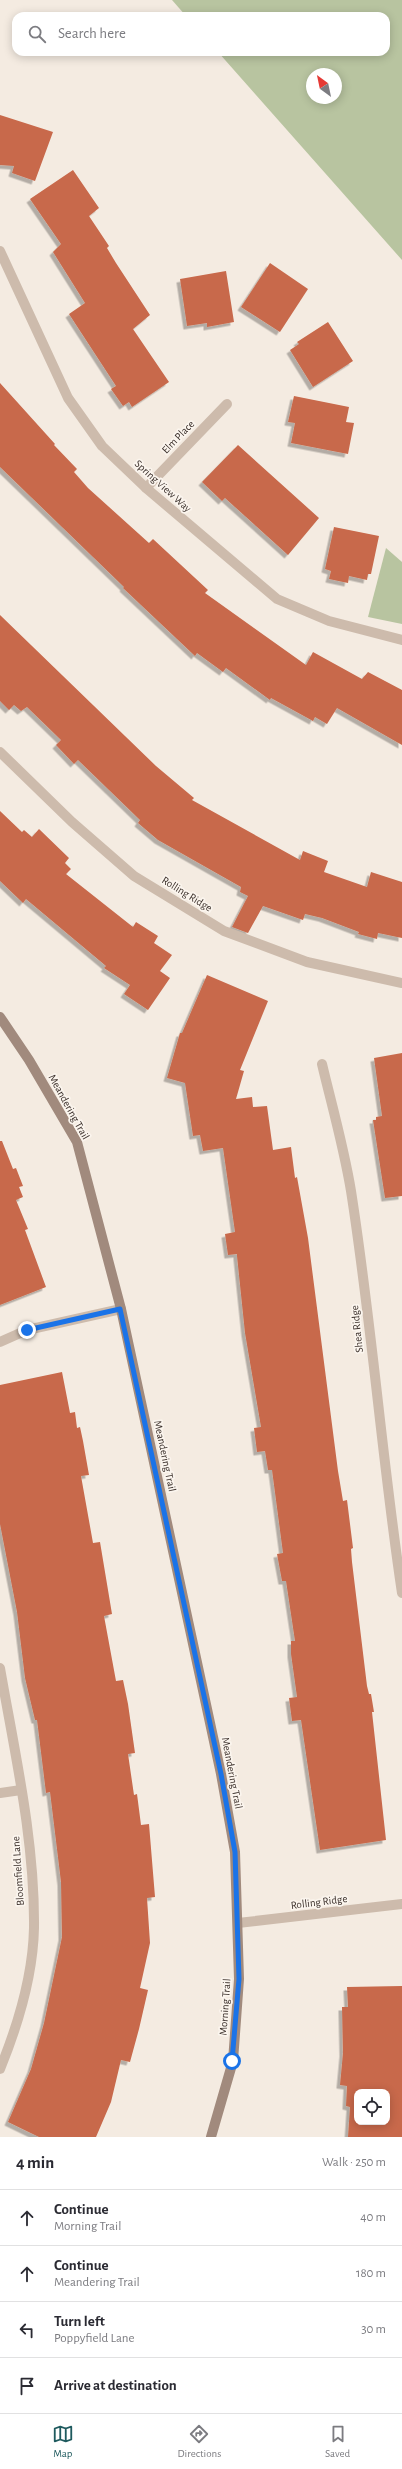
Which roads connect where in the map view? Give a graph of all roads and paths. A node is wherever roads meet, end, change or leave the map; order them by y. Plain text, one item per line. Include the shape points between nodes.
1 (0, 252) edge
2 (228, 404) dead end
3 (146, 488) junction
4 (402, 640) edge
5 (0, 752) edge
6 (402, 983) edge
7 (0, 1017) edge
8 (322, 1064) dead end
9 (120, 1309) junction
10 (0, 1342) edge
11 (402, 1593) edge
12 (0, 1668) edge
13 (21, 1790) junction
14 (0, 1793) edge
15 (402, 1904) edge
16 (238, 1923) junction
17 (0, 2069) edge
18 (211, 2137) edge

1 - 3 street, Spring View Way via 68,398 102,446
2 - 3 street, Elm Place
3 - 4 street, Spring View Way via 277,599 329,621
5 - 6 street, Rolling Ridge via 72,822 134,876 224,931 307,962
7 - 9 street, Meandering Trail via 29,1060 77,1142
8 - 11 street, Shea Ridge via 351,1189
9 - 10 street via 27,1330
9 - 16 street, Meandering Trail via 221,1774 235,1852
12 - 13 street, Bloomfield Lane
13 - 14 street
13 - 17 street, Bloomfield Lane via 31,1858 34,1928 28,1976 10,2044
15 - 16 street, Rolling Ridge
16 - 18 street, Morning Trail via 239,1979 232,2061

